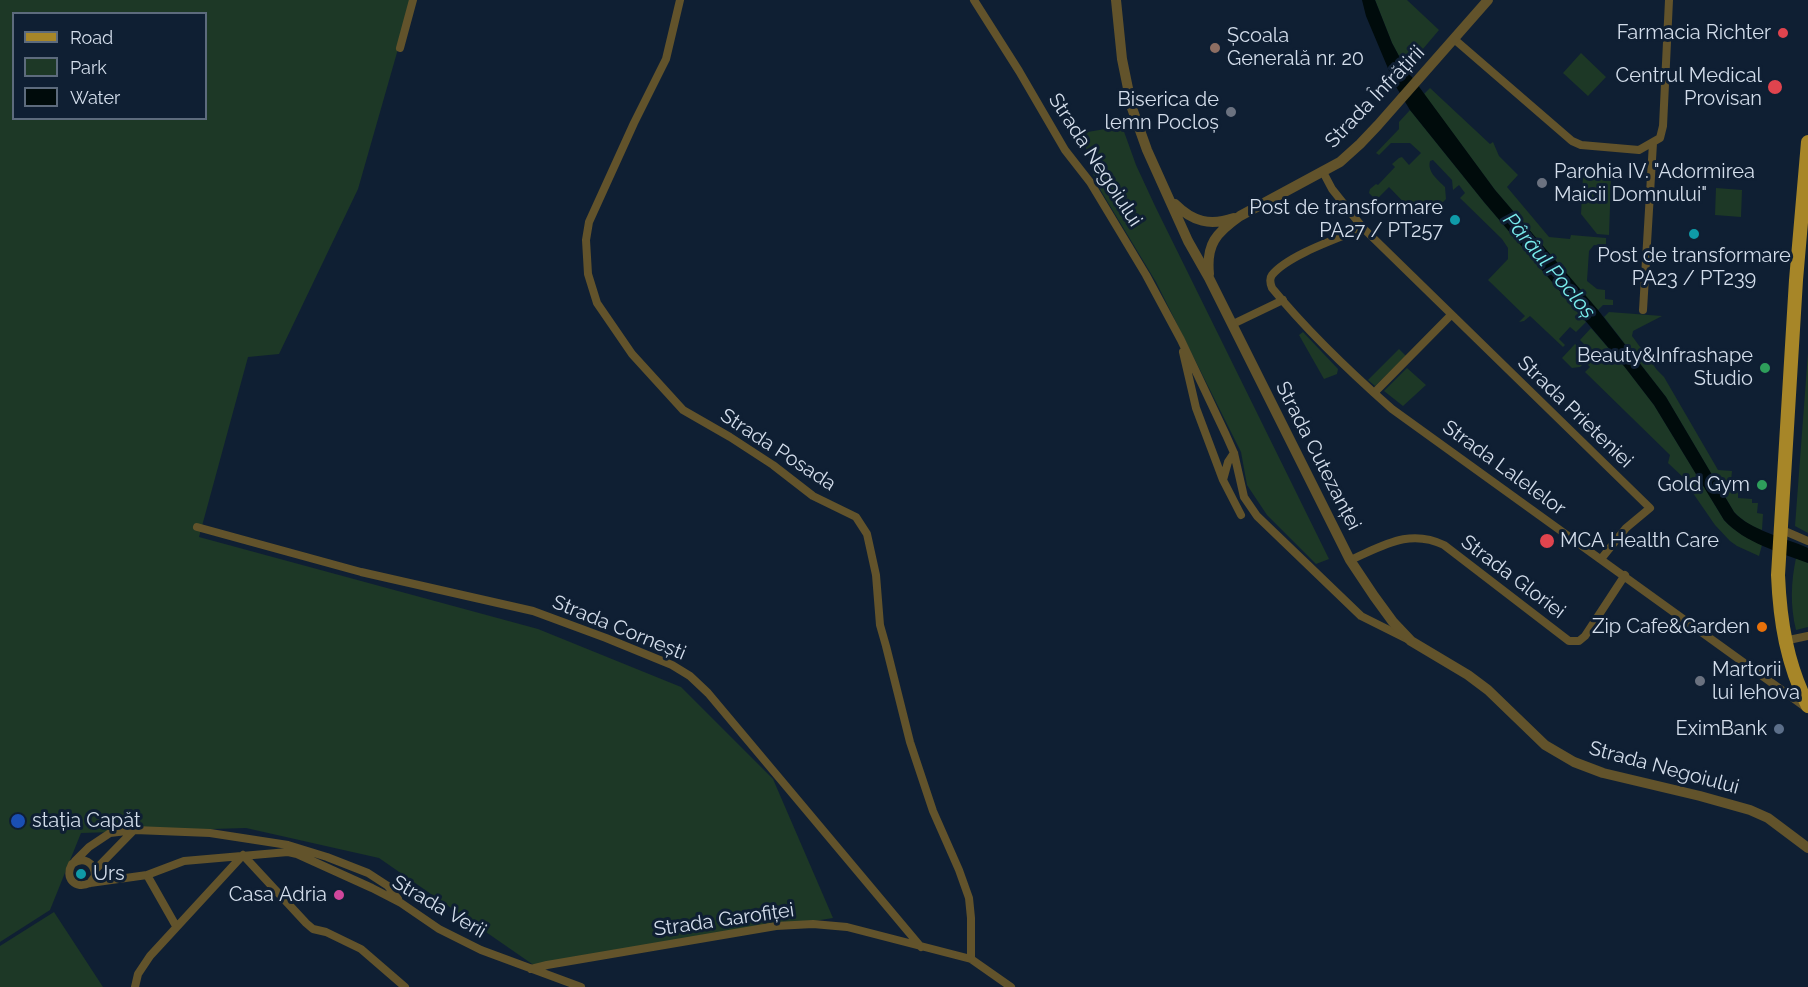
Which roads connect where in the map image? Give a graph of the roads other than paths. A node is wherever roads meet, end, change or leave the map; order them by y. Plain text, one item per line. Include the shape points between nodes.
1 (413, 0) edge
2 (680, 0) edge
3 (974, 0) edge
4 (1116, 0) edge
5 (1488, 0) edge
6 (1669, 0) edge
7 (1454, 39) junction
8 (400, 48) dead end
9 (1808, 142) edge
10 (1653, 143) junction
11 (1323, 172) junction
12 (1170, 198) junction
13 (1240, 216) junction
14 (1204, 221) junction
15 (1363, 228) junction
16 (1188, 241) junction
17 (1213, 242) junction
18 (1209, 278) junction
19 (1283, 300) junction
20 (1643, 310) dead end
21 (1451, 315) junction
22 (1233, 324) junction
23 (1182, 342) junction
24 (1374, 393) junction
25 (1234, 453) junction
26 (1224, 480) junction
27 (1241, 515) dead end
28 (197, 527) dead end
29 (1780, 529) junction
30 (1808, 542) edge
31 (1601, 559) junction
32 (1350, 560) junction
33 (1624, 575) junction
34 (1808, 636) edge
35 (1411, 640) junction
36 (1784, 641) junction
37 (1808, 707) edge
38 (135, 830) junction
39 (1808, 848) edge
40 (243, 855) junction
41 (72, 864) junction
42 (94, 870) junction
43 (147, 875) junction
44 (90, 883) junction
45 (401, 903) junction
46 (176, 926) junction
47 (921, 947) junction
48 (971, 959) junction
49 (531, 970) junction
50 (135, 987) edge
51 (405, 987) edge
52 (581, 987) edge
53 (1011, 987) edge

1 - 8 street
2 - 48 street, Strada Posada via 666,60 588,222 588,274 597,303 632,354 683,410 773,465 813,496 856,517 867,534 876,575 880,625 910,742 969,898
3 - 23 street, Strada Negoiului via 1065,150 1090,182
4 - 12 street, Strada Cutezanței via 1132,108
5 - 7 street, Strada Înfrățirii
6 - 10 street via 1663,126 1660,138
7 - 10 street via 1572,141 1639,150
7 - 11 street, Strada Înfrățirii via 1360,144
9 - 29 main road
10 - 20 street
11 - 13 street, Strada Înfrățirii
11 - 15 street, Strada Prieteniei
12 - 14 street, Strada Cutezanței via 1185,214
12 - 16 street, Strada Cutezanței
12 - 22 street via 1184,243 1213,298
13 - 14 street, Strada Înfrățirii
13 - 17 street, Strada Înfrățirii
14 - 16 street via 1188,228
14 - 17 street via 1214,229
15 - 19 street, Strada Lalelelor via 1297,256 1271,276 1272,288
15 - 21 street, Strada Prieteniei
16 - 17 street via 1198,249
16 - 18 street, Strada Cutezanței
17 - 18 street via 1208,259
18 - 22 street, Strada Cutezanței
19 - 22 street
19 - 24 street, Strada Lalelelor
21 - 24 street
21 - 31 street, Strada Prieteniei via 1650,508 1626,528
22 - 32 street, Strada Cutezanței
23 - 25 street, Strada Negoiului
23 - 26 street, Strada Negoiului via 1196,408
24 - 31 street, Strada Lalelelor
25 - 26 street
25 - 35 street, Strada Negoiului via 1244,497 1257,516 1361,616
26 - 27 street, Strada Negoiului
28 - 47 street, Strada Cornești via 362,572 533,610 672,665 708,693
29 - 30 street
29 - 36 main road via 1779,609
31 - 33 street, Strada Lalelelor
32 - 33 street, Strada Gloriei via 1402,539 1432,540 1444,545 1569,641 1585,636
32 - 35 street, Strada Cutezanței
33 - 37 street, Strada Lalelelor
34 - 36 street
35 - 39 street, Strada Negoiului via 1468,675 1545,745 1574,762 1750,810 1768,818
36 - 37 main road
38 - 41 street via 110,833
38 - 42 street
38 - 45 street via 210,833 298,848 369,873 388,885
40 - 43 street via 184,861
40 - 45 street, Strada Verii via 283,851 297,854
40 - 46 street
40 - 51 street via 306,923 361,949
41 - 42 street via 88,861
41 - 44 street via 69,875 73,882 81,886
42 - 44 street
43 - 44 street
43 - 46 street
45 - 49 street, Strada Verii via 439,929
46 - 50 street via 144,965
47 - 48 street
47 - 49 street, Strada Garofiței via 847,927 776,926
48 - 53 street
49 - 52 street, Strada Verii

